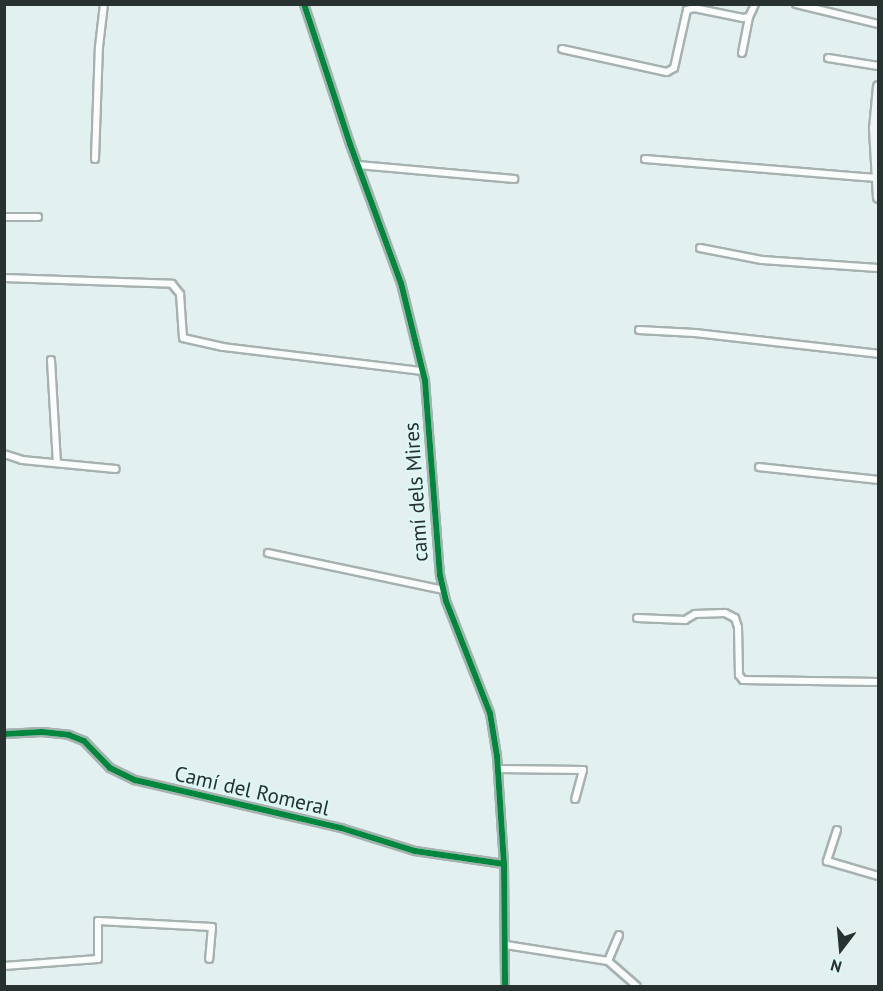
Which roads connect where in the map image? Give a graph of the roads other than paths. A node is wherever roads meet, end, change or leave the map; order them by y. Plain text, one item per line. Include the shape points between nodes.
1 (104, 4) edge
2 (304, 4) edge
3 (755, 4) edge
4 (796, 4) edge
5 (749, 17) junction
6 (879, 24) edge
7 (562, 50) dead end
8 (742, 53) dead end
9 (828, 58) dead end
10 (879, 66) edge
11 (879, 86) edge
12 (95, 159) dead end
13 (645, 159) dead end
14 (358, 165) junction
15 (877, 178) edge
16 (514, 179) dead end
17 (879, 197) edge
18 (4, 216) edge
19 (38, 218) dead end
20 (699, 248) dead end
21 (879, 268) edge
22 (4, 278) edge
23 (639, 330) dead end
24 (879, 354) edge
25 (51, 360) dead end
26 (422, 371) junction
27 (4, 454) edge
28 (57, 463) junction
29 (759, 467) dead end
30 (116, 469) dead end
31 (879, 480) edge
32 (268, 553) dead end
33 (443, 590) junction
34 (637, 618) dead end
35 (879, 682) edge
36 (4, 734) edge
37 (498, 769) junction
38 (575, 799) dead end
39 (837, 830) dead end
40 (504, 864) junction
41 (879, 876) edge
42 (619, 935) dead end
43 (506, 945) junction
44 (209, 959) dead end
45 (608, 961) junction
46 (4, 966) edge
47 (505, 987) edge
48 (637, 987) edge

1 - 12 street
2 - 14 street, camí dels Mires
3 - 5 street
4 - 6 street
5 - 7 street via 687,10 674,68 667,72
5 - 8 street
9 - 10 street
11 - 15 main road via 874,128
13 - 15 street
14 - 16 street
14 - 26 street, camí dels Mires via 401,282
15 - 17 main road
18 - 19 street
20 - 21 street via 762,260
22 - 26 street via 172,284 180,294 183,338 223,347
23 - 24 street
25 - 28 street
26 - 33 street, camí dels Mires via 437,559
27 - 28 street
28 - 30 street
29 - 31 street
32 - 33 street
33 - 37 street, camí dels Mires via 490,713
34 - 35 street via 685,620 695,614 735,618 739,675 743,680
36 - 40 street, Camí del Romeral via 69,735 84,741 110,768 135,780 350,831 415,851
37 - 38 street via 583,770
37 - 40 street, camí dels Mires
39 - 41 street via 827,861
40 - 43 street, camí dels Mires
42 - 45 street
43 - 45 street
43 - 47 street, camí dels Mires
44 - 46 street via 212,927 98,921 98,959
45 - 48 street

